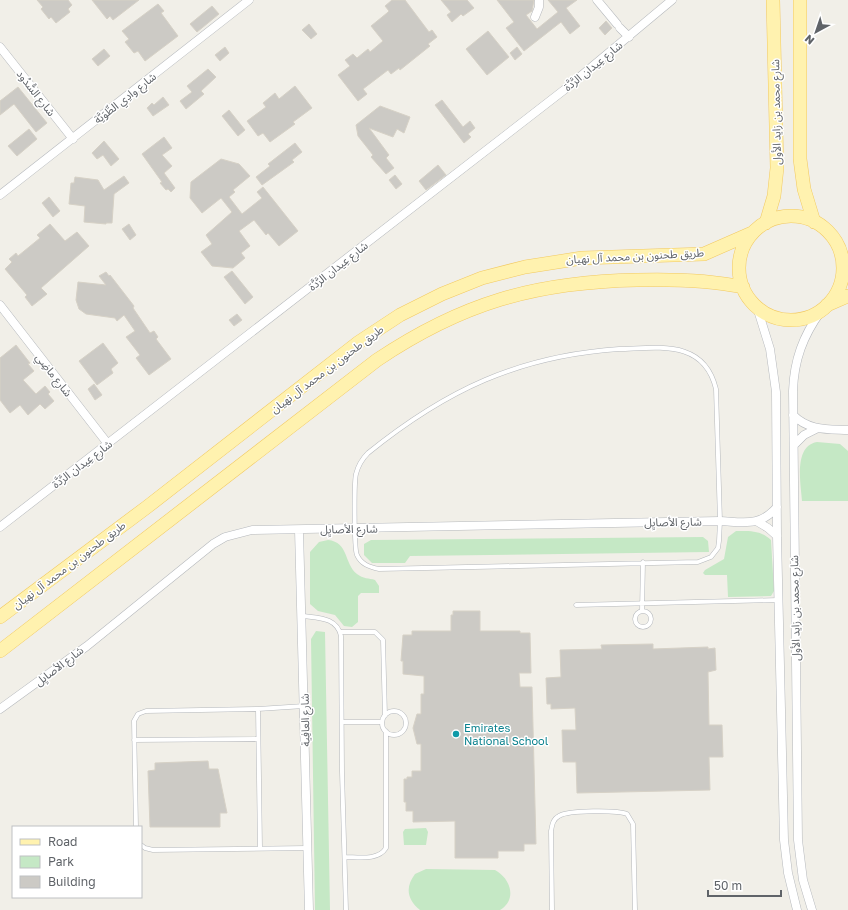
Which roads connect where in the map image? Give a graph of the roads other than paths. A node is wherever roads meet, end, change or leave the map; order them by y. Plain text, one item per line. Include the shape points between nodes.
1 (249, 0) edge
2 (539, 0) edge
3 (597, 0) edge
4 (672, 0) edge
5 (773, 0) edge
6 (800, 0) edge
7 (535, 16) dead end
8 (629, 37) junction
9 (0, 47) edge
10 (73, 139) junction
11 (0, 195) edge
12 (814, 222) junction
13 (766, 223) junction
14 (752, 233) junction
15 (833, 237) junction
16 (848, 248) edge
17 (743, 287) junction
18 (848, 296) edge
19 (0, 306) edge
20 (757, 307) junction
21 (824, 308) junction
22 (794, 415) junction
23 (816, 429) junction
24 (848, 430) edge
25 (108, 444) junction
26 (794, 445) junction
27 (777, 507) junction
28 (720, 521) junction
29 (758, 522) junction
30 (0, 526) edge
31 (356, 529) junction
32 (299, 530) junction
33 (777, 536) junction
34 (643, 562) junction
35 (778, 600) junction
36 (642, 604) junction
37 (576, 605) dead end
38 (642, 611) junction
39 (302, 616) junction
40 (0, 617) edge
41 (340, 632) junction
42 (0, 651) edge
43 (305, 706) junction
44 (0, 709) edge
45 (258, 709) junction
46 (385, 716) junction
47 (343, 722) junction
48 (382, 722) junction
49 (386, 731) junction
50 (258, 739) junction
51 (134, 740) junction
52 (136, 826) edge
53 (142, 845) edge
54 (260, 848) junction
55 (308, 848) junction
56 (345, 857) junction
57 (309, 910) edge
58 (346, 910) edge
59 (552, 910) edge
60 (635, 910) edge
61 (797, 910) edge
62 (812, 910) edge

1 - 10 street, شارع وادِي الطِّوَيَّة
2 - 7 street
3 - 8 street
4 - 8 street, شارع عِيدان الرَّدَّة
5 - 13 main road, شارع محمد بن زايد الأول via 777,168 774,196
6 - 12 main road, شارع محمد بن زايد الأول via 800,159 804,189
8 - 25 street, شارع عِيدان الرَّدَّة
9 - 10 street, شارع السُّدُود
10 - 11 street, شارع وادِي الطِّوَيَّة
12 - 13 main road via 789,216
12 - 15 main road
13 - 14 main road
14 - 17 main road via 744,247 740,263
14 - 40 main road, طريق طحنون بن محمد آل نهيان via 704,254 582,258 525,267 482,278 400,315 359,342 147,507
15 - 16 main road
15 - 21 main road via 841,254 842,272 838,290
17 - 20 main road
17 - 42 main road, طريق طحنون بن محمد آل نهيان via 690,279 578,283 494,300 437,324 377,360
18 - 21 main road
19 - 25 street, شارع ماضِي
20 - 21 main road via 772,316 788,320 805,318
20 - 27 street, شارع محمد بن زايد الأول via 770,348 776,392
21 - 22 street, شارع محمد بن زايد الأول via 803,340 797,357 793,391
22 - 23 street via 804,424
22 - 26 street, شارع محمد بن زايد الأول
23 - 24 street
23 - 26 street via 804,435
25 - 30 street, شارع عِيدان الرَّدَّة
26 - 62 street, شارع محمد بن زايد الأول via 798,840 803,880
27 - 29 street
27 - 33 street, شارع محمد بن زايد الأول
28 - 29 street, شارع الأصايِل
28 - 31 street, شارع الأصايِل
28 - 31 lane via 716,389 711,374 696,357 681,350 626,349 575,354 513,369 452,395 411,420 368,453 360,463 355,482
28 - 34 lane via 718,548 705,561
29 - 33 street
31 - 32 street, شارع الأصايِل
31 - 34 lane via 357,555 365,565 379,569
32 - 39 street, شارع العافِية
32 - 44 street, شارع الأصايِل via 252,530 225,537 213,544 81,650
33 - 35 street, شارع محمد بن زايد الأول
34 - 36 lane
35 - 36 lane
35 - 61 street, شارع محمد بن زايد الأول via 784,840 788,873
36 - 37 lane
36 - 38 lane
38 - 38 lane via 634,618 637,626 642,628 648,626 651,619 649,614
39 - 41 lane via 328,620
39 - 43 street, شارع العافِية
41 - 46 lane via 375,632 382,640
41 - 47 lane
43 - 45 lane
43 - 55 street, شارع العافِية
45 - 50 lane
45 - 51 lane via 142,712 135,717
46 - 48 lane
46 - 49 lane via 391,711 396,711 403,714 406,722 401,733 393,735
47 - 48 lane
47 - 56 lane
48 - 49 lane
49 - 56 lane via 386,848 374,857
50 - 51 lane
50 - 54 lane
51 - 52 lane
53 - 54 lane via 153,850
54 - 55 lane
55 - 57 street, شارع العافِية
56 - 58 lane
59 - 60 lane via 551,831 554,820 563,814 617,811 627,814 634,824

